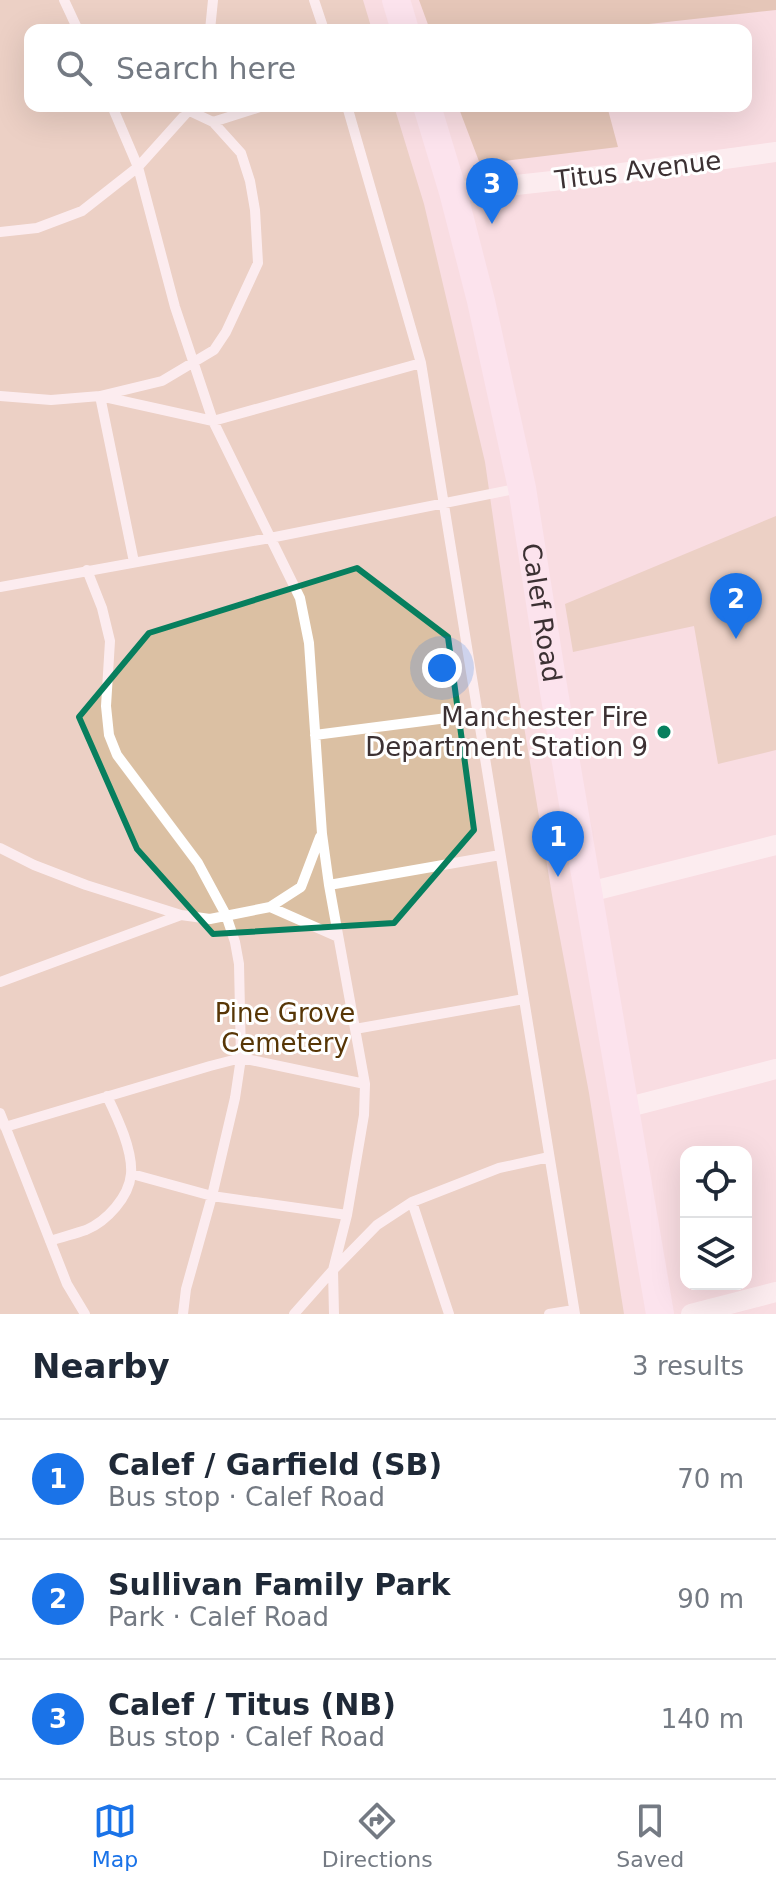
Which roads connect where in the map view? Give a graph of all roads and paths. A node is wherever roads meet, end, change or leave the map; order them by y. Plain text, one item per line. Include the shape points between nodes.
1 (64, 0) edge
2 (213, 0) edge
3 (314, 0) edge
4 (396, 0) edge
5 (75, 24) edge
6 (211, 24) edge
7 (322, 24) edge
8 (403, 24) edge
9 (115, 112) edge
10 (183, 112) edge
11 (196, 112) edge
12 (244, 112) edge
13 (349, 112) edge
14 (429, 112) edge
15 (213, 122) junction
16 (776, 152) edge
17 (138, 167) junction
18 (453, 192) junction
19 (0, 232) edge
20 (193, 361) junction
21 (421, 363) junction
22 (0, 396) edge
23 (100, 396) junction
24 (213, 421) junction
25 (522, 488) junction
26 (444, 503) junction
27 (270, 538) junction
28 (134, 562) junction
29 (87, 570) junction
30 (0, 587) edge
31 (478, 714) junction
32 (315, 735) junction
33 (322, 834) junction
34 (776, 845) edge
35 (0, 848) edge
36 (500, 855) junction
37 (329, 885) junction
38 (589, 892) junction
39 (270, 907) junction
40 (181, 915) junction
41 (226, 915) junction
42 (338, 937) junction
43 (0, 982) edge
44 (524, 999) junction
45 (355, 1029) junction
46 (241, 1058) junction
47 (776, 1069) edge
48 (365, 1084) junction
49 (107, 1096) junction
50 (625, 1108) junction
51 (0, 1113) edge
52 (5, 1127) junction
53 (549, 1157) junction
54 (132, 1174) junction
55 (212, 1196) junction
56 (412, 1202) junction
57 (347, 1215) junction
58 (50, 1241) junction
59 (333, 1270) junction
60 (776, 1292) edge
61 (575, 1312) edge
62 (85, 1314) edge
63 (183, 1314) edge
64 (294, 1314) edge
65 (334, 1314) edge
66 (449, 1314) edge
67 (549, 1314) edge
68 (660, 1314) edge
69 (691, 1314) edge

1 - 5 lane
2 - 6 lane
3 - 7 lane
4 - 8 main road
9 - 17 lane
10 - 17 lane
11 - 15 lane
12 - 15 lane
13 - 21 lane
14 - 18 main road, Calef Road
15 - 20 lane via 241,153 250,181 258,263 226,332 214,350
16 - 18 street, Titus Avenue
17 - 19 lane via 82,211 37,228
17 - 20 lane
18 - 25 main road, Calef Road
20 - 23 lane via 162,381
20 - 24 lane
21 - 24 lane
21 - 26 lane
22 - 23 lane
23 - 24 lane
23 - 28 lane
24 - 27 lane
25 - 26 lane
25 - 38 main road, Calef Road
26 - 27 lane
26 - 31 lane
27 - 28 lane
27 - 32 lane via 300,598 309,643
28 - 29 lane
29 - 30 lane
29 - 41 lane via 110,641 106,706 117,755 198,863
31 - 32 lane
31 - 36 lane
32 - 33 lane
33 - 37 lane
33 - 39 lane via 301,887
34 - 38 street
35 - 40 lane via 47,870
36 - 37 lane
36 - 44 lane
37 - 42 lane
38 - 50 main road, Calef Road
39 - 41 lane
39 - 42 lane
40 - 41 lane
40 - 43 lane
41 - 46 lane via 239,964
42 - 45 lane
44 - 45 lane
44 - 53 lane
45 - 48 lane
46 - 48 lane
46 - 49 lane
46 - 55 lane
47 - 50 street
48 - 57 lane
49 - 52 lane
49 - 54 lane via 127,1145
50 - 68 main road, Calef Road
51 - 52 lane
52 - 58 lane
53 - 56 lane via 499,1168
53 - 61 lane
54 - 55 lane
54 - 58 lane via 122,1201 108,1217
55 - 57 lane
55 - 63 lane
56 - 59 lane via 377,1225
56 - 66 lane
57 - 59 lane
58 - 62 lane
59 - 64 lane
59 - 65 lane
60 - 69 street
61 - 67 lane

